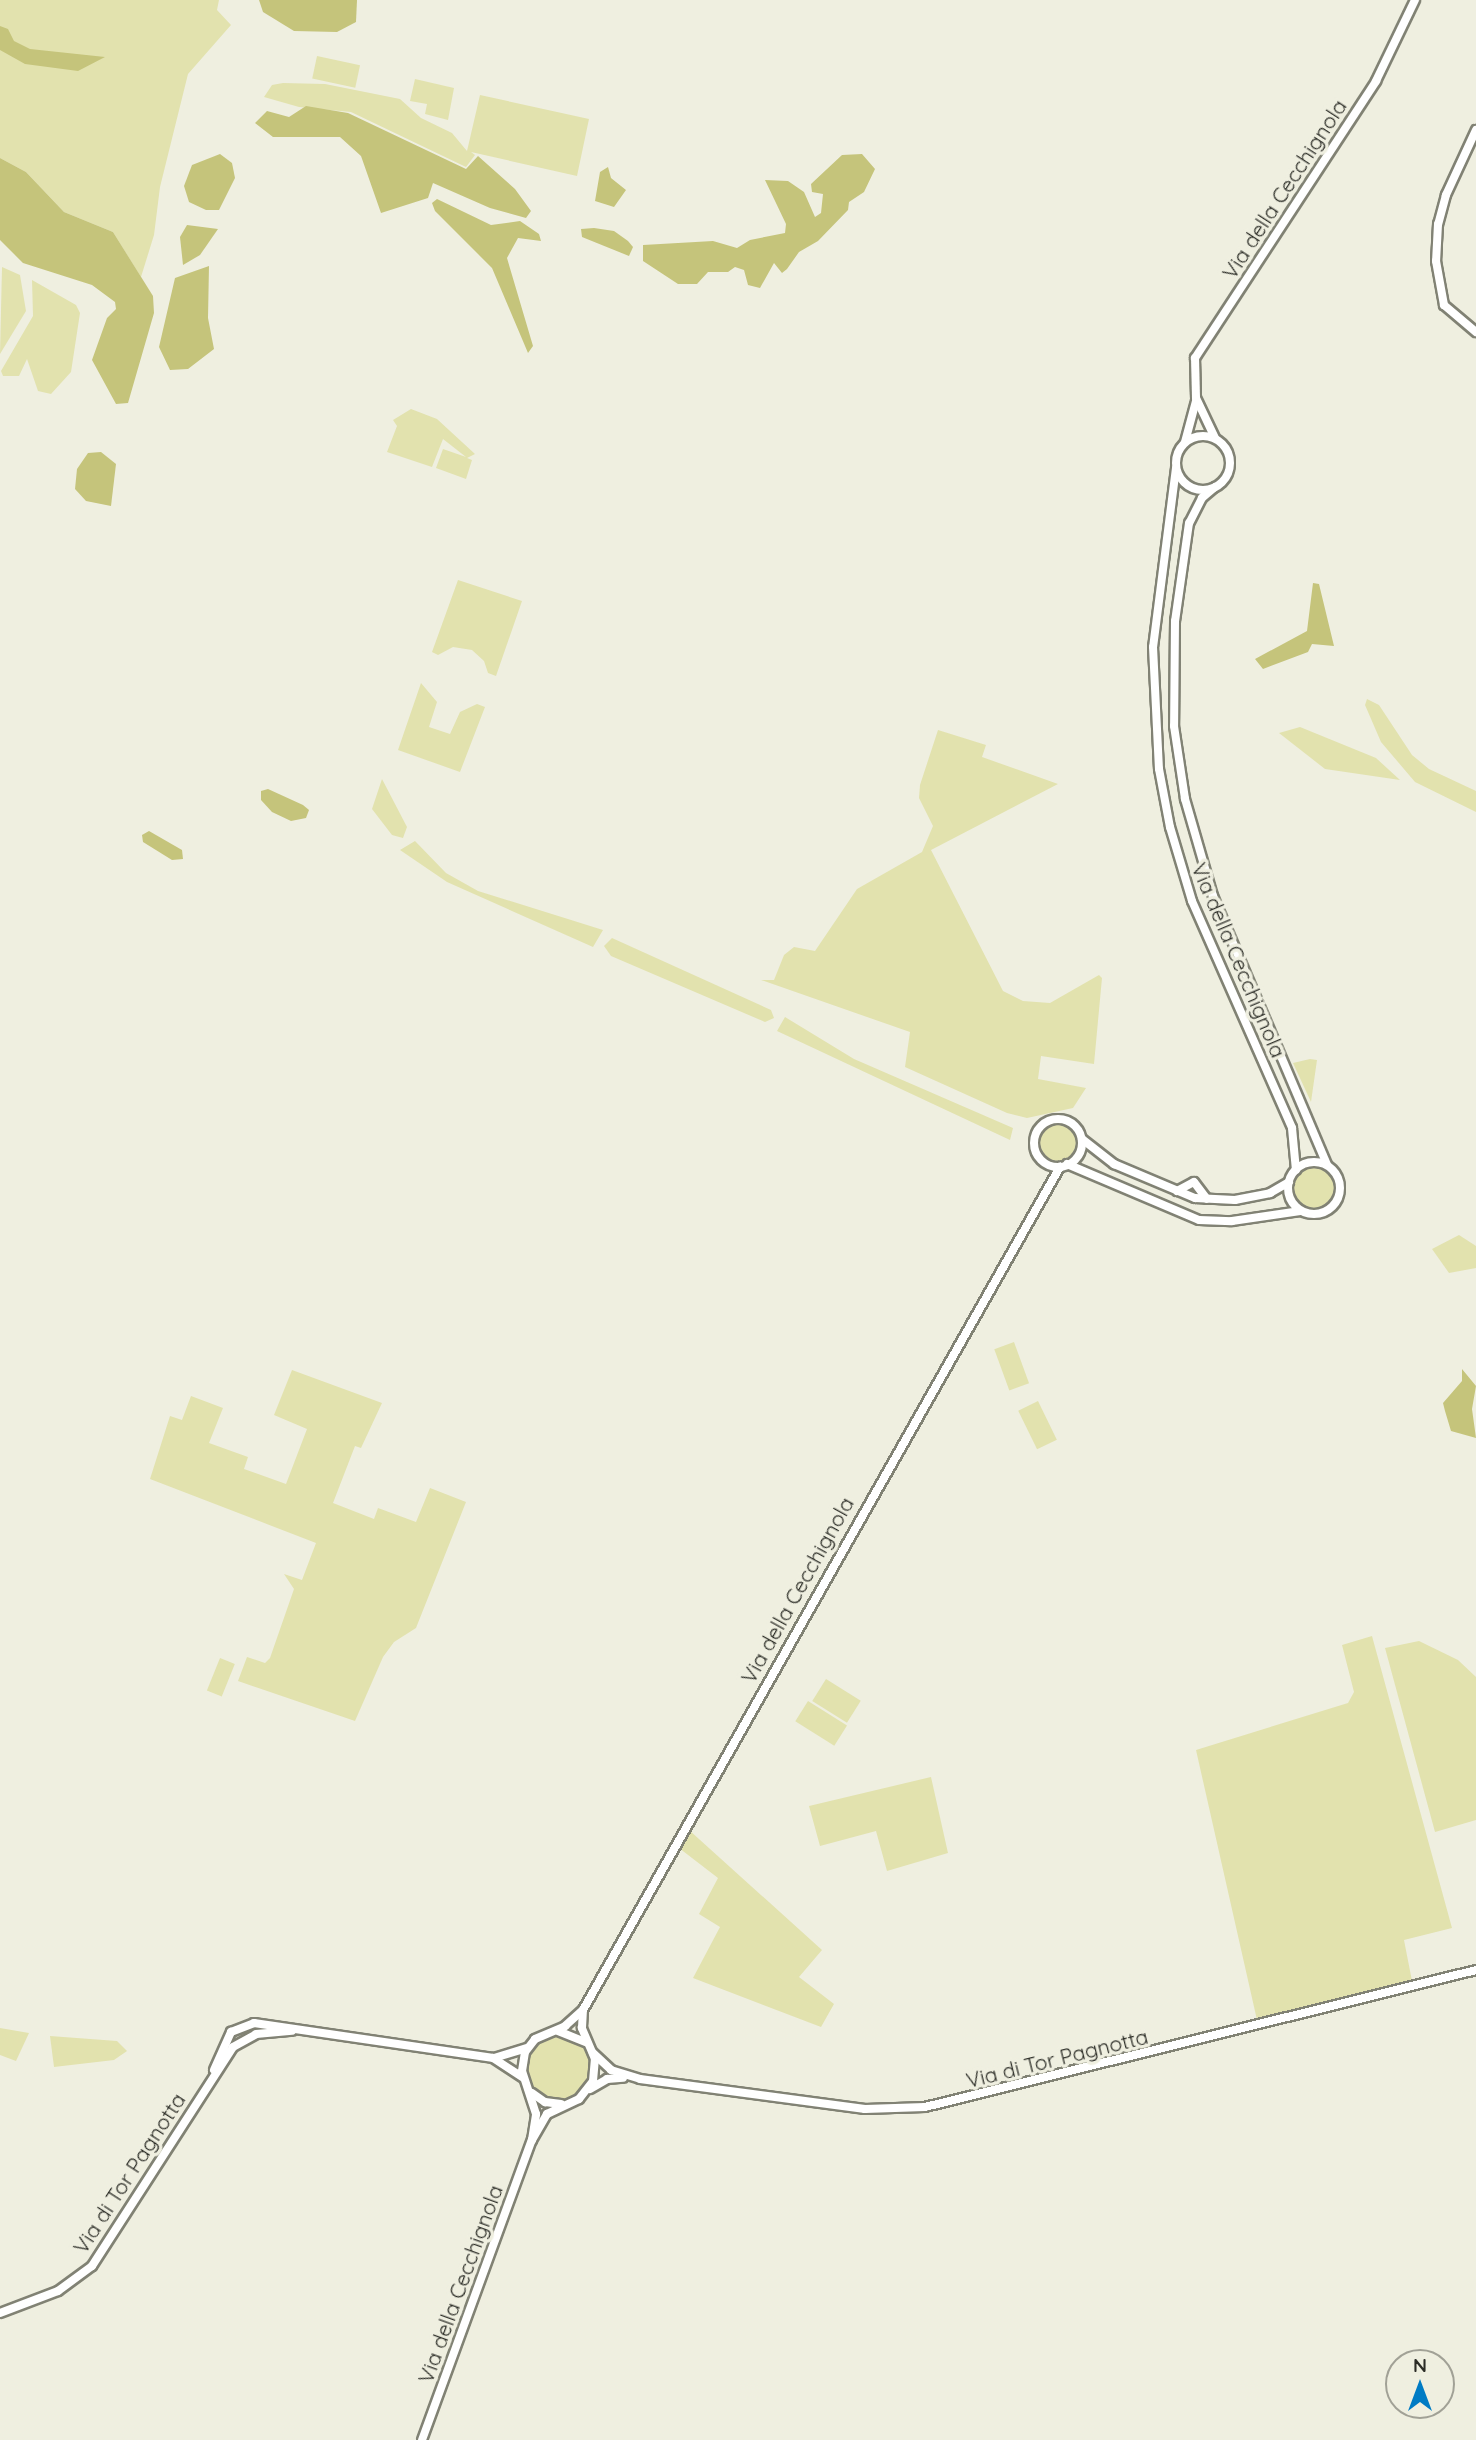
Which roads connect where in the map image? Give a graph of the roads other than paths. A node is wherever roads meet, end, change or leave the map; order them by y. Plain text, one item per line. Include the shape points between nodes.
1 (1415, 0) edge
2 (1476, 130) edge
3 (1476, 332) edge
4 (1196, 398) junction
5 (1215, 438) junction
6 (1185, 443) junction
7 (1176, 468) junction
8 (1215, 487) junction
9 (1082, 1139) junction
10 (1042, 1162) junction
11 (1327, 1164) junction
12 (1064, 1166) junction
13 (1296, 1170) junction
14 (1289, 1182) junction
15 (1044, 1188) junction
16 (1174, 1190) junction
17 (1215, 1201) junction
18 (1300, 1211) junction
19 (1476, 1970) edge
20 (583, 2010) junction
21 (292, 2031) junction
22 (555, 2031) junction
23 (587, 2043) junction
24 (527, 2048) junction
25 (593, 2053) junction
26 (493, 2058) junction
27 (524, 2079) junction
28 (640, 2079) junction
29 (208, 2083) junction
30 (588, 2090) junction
31 (531, 2091) junction
32 (564, 2104) junction
33 (532, 2140) junction
34 (0, 2313) edge
35 (422, 2440) edge

1 - 4 street, Via della Cecchignola via 1376,80 1199,351 1193,367
2 - 3 street via 1446,195 1438,224 1436,261 1444,305
4 - 5 street, Via della Cecchignola
4 - 6 street, Via della Cecchignola
5 - 6 street via 1196,436
5 - 8 street via 1226,447 1230,465
6 - 7 street
7 - 8 street via 1195,489
7 - 13 street, Via della Cecchignola via 1153,647 1153,710 1162,789 1192,901 1292,1128
8 - 11 street, Via della Cecchignola via 1202,498 1189,523 1175,621 1174,715 1185,799 1213,896
9 - 10 street via 1071,1121 1045,1123 1033,1143
9 - 12 street via 1079,1153
9 - 16 street via 1128,1170 1142,1168 1152,1181
10 - 12 street
10 - 15 street
11 - 13 street via 1307,1163
11 - 18 street via 1340,1182 1337,1201 1320,1214
12 - 15 street, Via della Cecchignola
12 - 18 street via 1199,1220 1232,1221
13 - 14 street
14 - 17 street via 1270,1193
14 - 18 street via 1291,1202
15 - 20 street, Via della Cecchignola
16 - 17 street
16 - 17 street via 1185,1190 1194,1182 1203,1197
19 - 28 street, Via di Tor Pagnotta via 932,2107 865,2109
20 - 22 street, Via della Cecchignola
20 - 23 street
21 - 26 street, Via di Tor Pagnotta
21 - 29 street, Via di Tor Pagnotta via 242,2039
21 - 29 street, Via di Tor Pagnotta via 254,2023 235,2028
22 - 23 street via 576,2035
22 - 24 street, Via della Cecchignola via 539,2036
23 - 25 street
24 - 26 street, Via di Tor Pagnotta
24 - 27 street
25 - 28 street, Via di Tor Pagnotta via 611,2070
25 - 30 street via 595,2075
26 - 27 street, Via di Tor Pagnotta
27 - 31 street, Via della Cecchignola
28 - 30 street, Via di Tor Pagnotta via 610,2078
29 - 34 street, Via di Tor Pagnotta via 92,2266 65,2288
30 - 32 street, Via della Cecchignola
31 - 32 street via 545,2102
31 - 33 street, Via della Cecchignola via 536,2114
32 - 33 street, Via della Cecchignola via 543,2117
33 - 35 street, Via della Cecchignola

